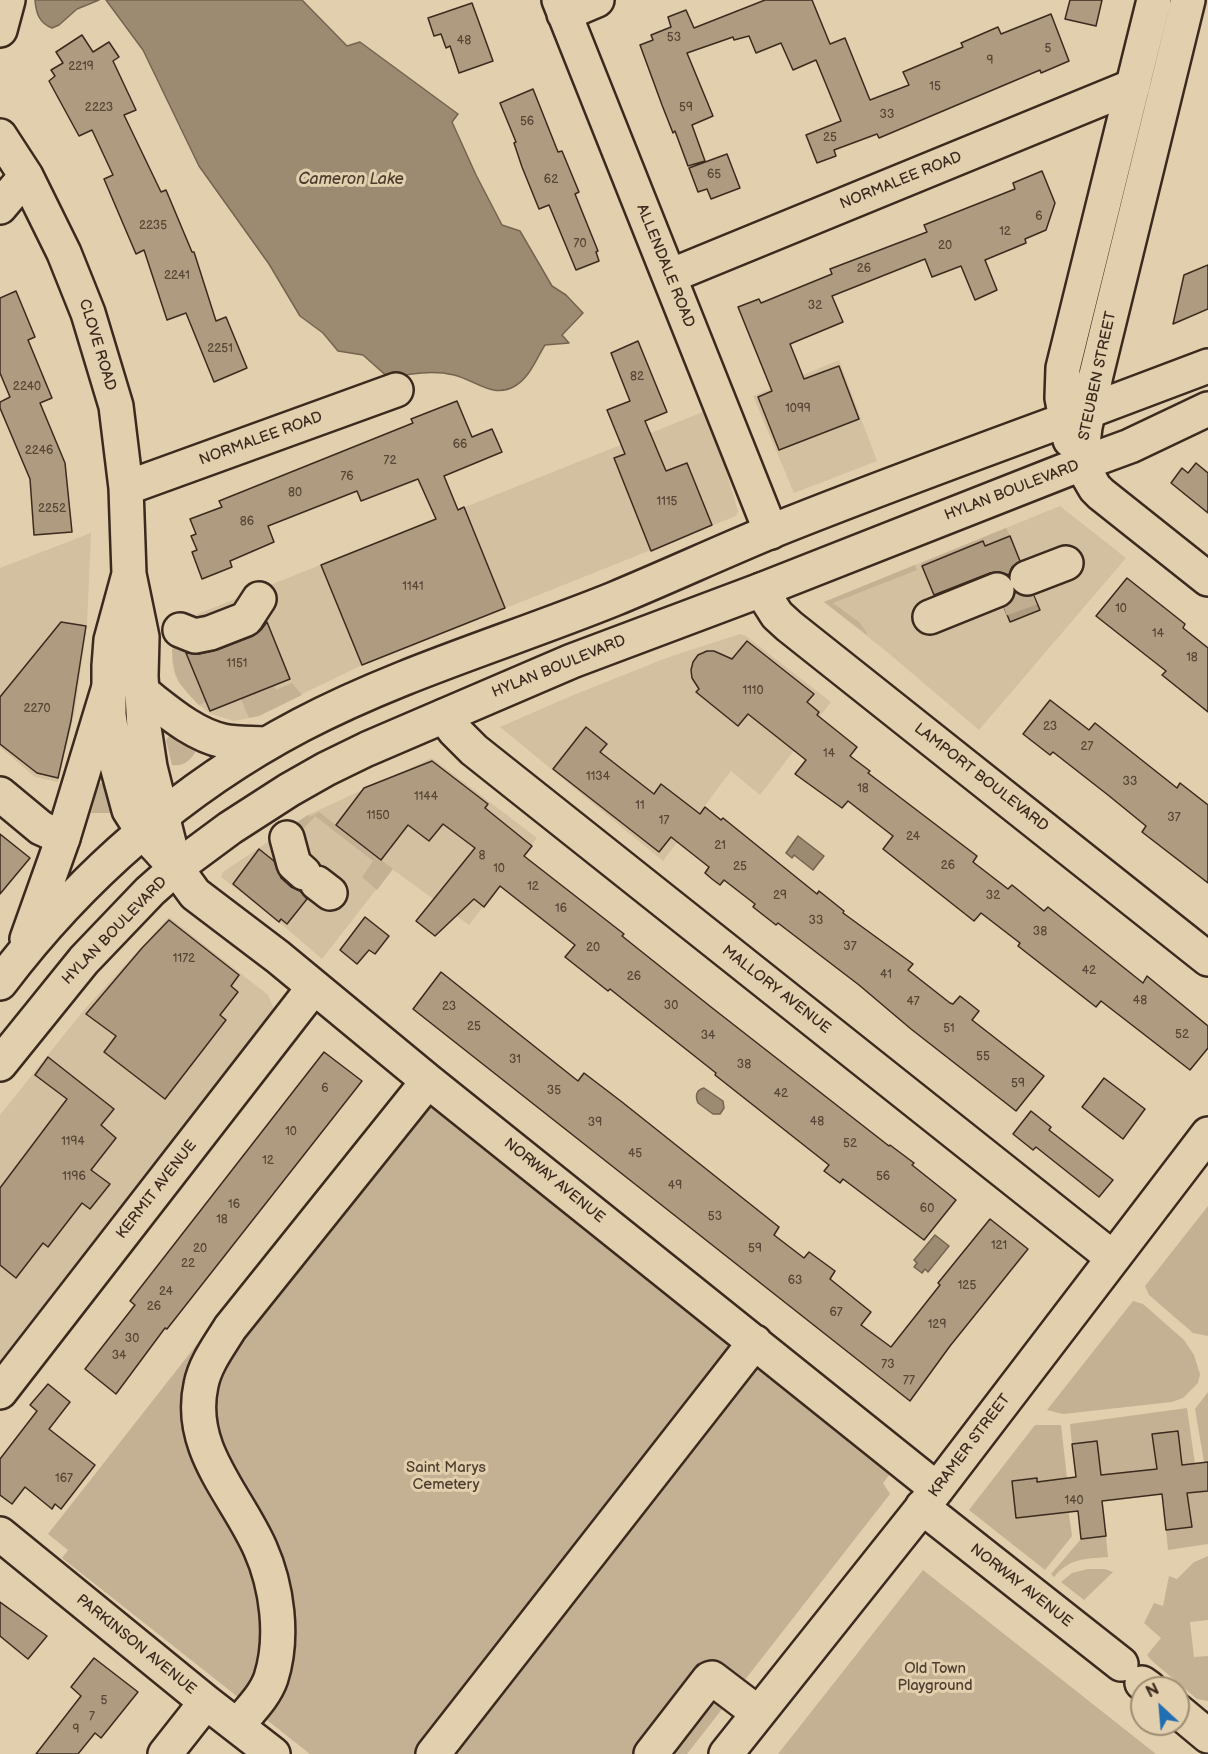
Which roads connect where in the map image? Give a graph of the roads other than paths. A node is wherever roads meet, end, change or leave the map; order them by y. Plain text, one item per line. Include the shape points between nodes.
1 (8, 0) edge
2 (597, 0) edge
3 (1154, 0) edge
4 (1188, 0) edge
5 (561, 7) edge
6 (0, 30) edge
7 (1132, 87) junction
8 (0, 136) edge
9 (26, 176) junction
10 (0, 207) edge
11 (670, 276) junction
12 (1208, 366) edge
13 (396, 390) dead end
14 (1208, 409) edge
15 (1077, 416) junction
16 (1081, 464) junction
17 (126, 488) junction
18 (771, 532) junction
19 (129, 574) junction
20 (1208, 579) edge
21 (1032, 588) tunnel mouth
22 (761, 590) junction
23 (260, 599) dead end
24 (943, 623) dead end
25 (180, 630) dead end
26 (108, 690) junction
27 (141, 691) junction
28 (444, 716) junction
29 (266, 744) junction
30 (0, 794) edge
31 (153, 824) junction
32 (63, 838) junction
33 (287, 838) dead end
34 (176, 868) junction
35 (317, 883) dead end
36 (21, 956) junction
37 (1208, 958) edge
38 (0, 983) edge
39 (314, 987) junction
40 (0, 1064) edge
41 (429, 1081) junction
42 (1208, 1134) edge
43 (1113, 1258) junction
44 (755, 1342) junction
45 (0, 1392) edge
46 (930, 1498) junction
47 (0, 1534) edge
48 (1135, 1676) edge
49 (206, 1702) junction
50 (758, 1713) junction
51 (1190, 1722) edge
52 (237, 1726) junction
53 (1208, 1736) edge
54 (165, 1754) edge
55 (273, 1754) edge
56 (433, 1754) edge
57 (651, 1754) edge
58 (726, 1754) edge

1 - 6 street
2 - 5 street
3 - 7 street, STEUBEN STREET
4 - 15 street, STEUBEN STREET via 1096,375
5 - 11 street, ALLENDALE ROAD
7 - 11 street, NORMALEE ROAD
7 - 15 street, STEUBEN STREET via 1063,368 1062,398
8 - 9 street, CLOVE ROAD
9 - 10 street
9 - 17 street, CLOVE ROAD via 64,253 99,344 116,406
11 - 18 street, ALLENDALE ROAD
12 - 15 street
13 - 17 street, NORMALEE ROAD
14 - 16 street, HYLAN BOULEVARD
15 - 16 street, STEUBEN STREET
15 - 18 street
16 - 20 street via 1101,494
16 - 22 street, HYLAN BOULEVARD
17 - 19 street, CLOVE ROAD
18 - 29 street via 609,601 375,692
19 - 26 street, CLOVE ROAD via 111,640
19 - 27 street, CLOVE ROAD via 142,637
21 - 24 street
22 - 28 street, HYLAN BOULEVARD via 572,661
22 - 37 street, LAMPORT BOULEVARD via 789,626
23 - 25 street via 246,619 210,633 195,636
26 - 31 street, CLOVE ROAD via 111,739 129,810
26 - 32 street
27 - 29 street via 202,733 224,741
27 - 31 street, CLOVE ROAD
28 - 34 street, HYLAN BOULEVARD via 367,749 289,790
28 - 43 street, MALLORY AVENUE via 474,750
29 - 31 street via 204,784
30 - 32 street via 41,828
31 - 34 street, NORWAY AVENUE
31 - 36 street via 79,891
32 - 36 street
33 - 35 street via 294,864
34 - 39 street, NORWAY AVENUE via 195,894
34 - 40 street, HYLAN BOULEVARD via 84,960
36 - 38 street
39 - 41 street, NORWAY AVENUE
39 - 45 street, KERMIT AVENUE
41 - 44 street, NORWAY AVENUE
41 - 52 street via 230,1328 211,1358 201,1384 199,1411 206,1451 259,1546 271,1578 276,1613 277,1646 271,1678
42 - 43 street, KRAMER STREET
43 - 46 street, KRAMER STREET
44 - 46 street, NORWAY AVENUE
44 - 56 street
46 - 48 street, NORWAY AVENUE
46 - 50 street, KRAMER STREET
47 - 49 street, PARKINSON AVENUE
49 - 52 street, PARKINSON AVENUE
49 - 54 street
50 - 57 street via 709,1679
50 - 58 street, KRAMER STREET
51 - 53 street
52 - 55 street, PARKINSON AVENUE

